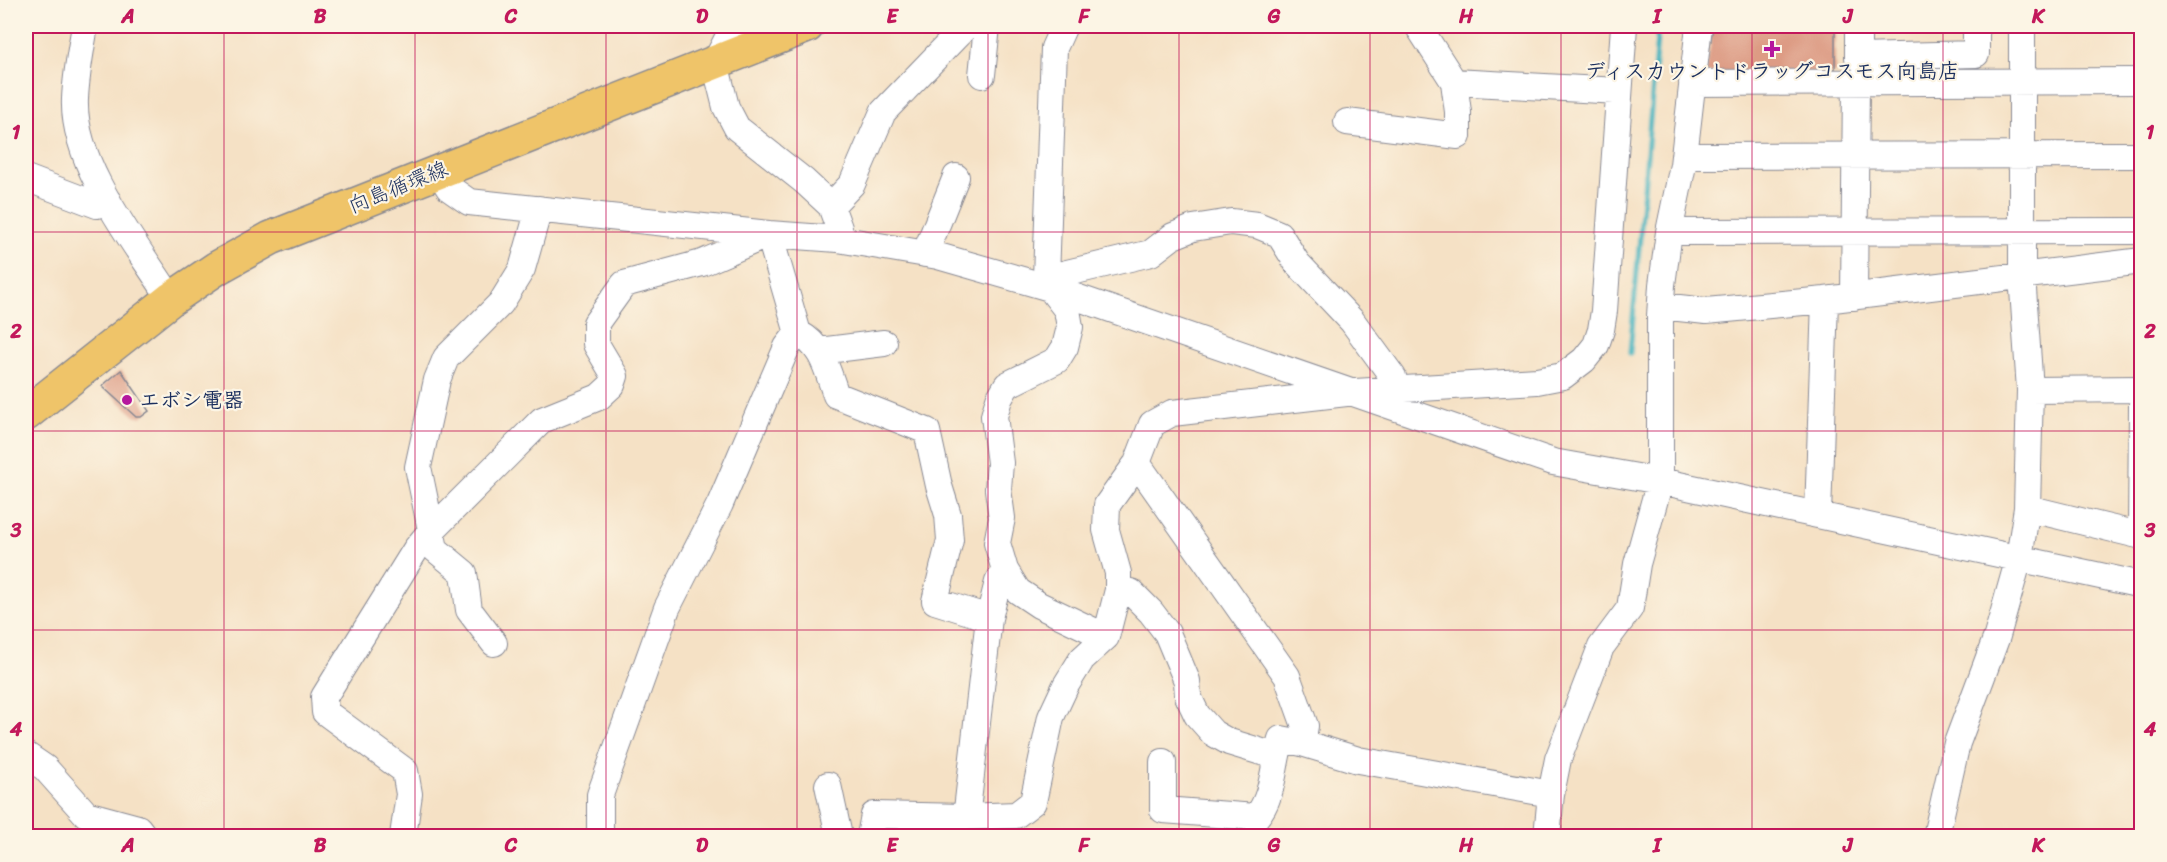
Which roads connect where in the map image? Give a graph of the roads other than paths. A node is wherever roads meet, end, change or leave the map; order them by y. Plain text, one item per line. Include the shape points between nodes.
1 (85, 26) edge
2 (734, 26) edge
3 (807, 26) edge
4 (966, 26) edge
5 (987, 26) edge
6 (1064, 26) edge
7 (1418, 26) edge
8 (1624, 26) edge
9 (1699, 26) edge
10 (1858, 26) edge
11 (1976, 26) edge
12 (2022, 26) edge
13 (715, 63) junction
14 (982, 75) dead end
15 (2022, 81) junction
16 (2142, 81) edge
17 (1454, 82) junction
18 (1856, 82) junction
19 (1692, 83) junction
20 (1619, 91) junction
21 (1347, 122) dead end
22 (2022, 155) junction
23 (2142, 155) edge
24 (1684, 156) junction
25 (1856, 156) junction
26 (439, 171) junction
27 (956, 177) dead end
28 (26, 178) edge
29 (108, 201) junction
30 (831, 206) junction
31 (539, 209) junction
32 (2142, 231) edge
33 (1669, 232) junction
34 (1856, 232) junction
35 (2022, 232) junction
36 (769, 234) junction
37 (838, 239) junction
38 (925, 254) junction
39 (2142, 261) edge
40 (2022, 275) junction
41 (1048, 283) junction
42 (1854, 297) junction
43 (171, 299) junction
44 (1825, 300) junction
45 (1661, 306) junction
46 (798, 333) junction
47 (885, 343) dead end
48 (819, 351) junction
49 (2142, 389) edge
50 (1396, 390) junction
51 (2030, 390) junction
52 (1355, 392) junction
53 (2142, 404) edge
54 (26, 414) edge
55 (1137, 463) junction
56 (1660, 481) junction
57 (2027, 508) junction
58 (1818, 515) junction
59 (430, 532) junction
60 (2141, 536) edge
61 (2019, 558) junction
62 (1005, 570) junction
63 (2142, 585) edge
64 (1118, 590) junction
65 (988, 618) junction
66 (1106, 637) junction
67 (494, 643) dead end
68 (1302, 743) junction
69 (26, 755) edge
70 (1275, 756) junction
71 (1163, 762) dead end
72 (828, 785) dead end
73 (1551, 794) junction
74 (1264, 809) junction
75 (965, 827) edge
76 (144, 837) edge
77 (403, 837) edge
78 (600, 837) edge
79 (839, 837) edge
80 (870, 837) edge
81 (1267, 837) edge
82 (1547, 837) edge
83 (1936, 837) edge

1 - 29 street via 75,100 79,137
2 - 13 street
3 - 13 main road, 向島循環線
4 - 30 street via 883,112 852,184
5 - 14 street
6 - 41 street via 1054,48
7 - 17 street
8 - 20 street
9 - 19 street
10 - 11 street via 1858,57 1976,54
12 - 15 street
13 - 26 main road, 向島循環線
13 - 30 street via 726,107 737,128
15 - 16 street
15 - 18 street
15 - 22 street
17 - 20 street
17 - 21 street via 1458,136
18 - 19 street
18 - 25 street
19 - 24 street
20 - 50 street via 1602,330 1596,345 1563,376
22 - 23 street
22 - 25 street
22 - 35 street
24 - 25 street
24 - 33 street
25 - 34 street
26 - 31 street via 449,188 469,202
26 - 43 main road, 向島循環線 via 271,237
27 - 38 street
28 - 29 street via 97,205
29 - 43 street
30 - 37 street via 839,228
31 - 36 street
31 - 59 street via 522,269 501,303 446,358 437,380 418,467
32 - 35 street
33 - 34 street
33 - 45 street
34 - 35 street
34 - 42 street
35 - 40 street
36 - 37 street
36 - 46 street
36 - 59 street via 702,263 624,284 596,323 596,344 615,376 612,385 599,397 542,420
37 - 38 street
38 - 41 street
39 - 40 street
40 - 42 street
40 - 51 street
41 - 50 street via 1151,253 1173,236 1193,228 1231,222 1257,225 1278,234 1297,263 1352,321 1393,377
41 - 52 street
41 - 62 street via 1066,310 1070,327 1065,346 1057,360 1007,385 994,416 1002,518 997,543
42 - 44 street
43 - 54 main road, 向島循環線
44 - 45 street via 1706,310
44 - 58 street
45 - 56 street
46 - 48 street via 810,339
46 - 78 street via 787,347 720,504 667,608 600,795
47 - 48 street
48 - 65 street via 836,395 927,431 948,515 950,540 935,601
49 - 51 street
50 - 52 street
51 - 57 street
52 - 55 street via 1172,412 1152,424
52 - 56 street via 1553,462
53 - 60 street
55 - 64 street via 1107,505 1106,530 1118,573
55 - 68 street via 1287,676 1305,726
56 - 58 street
56 - 73 street via 1637,564 1630,608 1601,647 1558,759
57 - 60 street
57 - 61 street
58 - 61 street
59 - 67 street via 435,549 464,573 469,610
59 - 77 street via 324,697 325,712 405,771 409,794
61 - 63 street
61 - 83 street via 1997,636 1957,743
62 - 65 street
62 - 66 street via 1018,591 1039,605
64 - 66 street
64 - 70 street via 1131,592 1167,633 1187,681 1188,696 1197,715 1213,733
65 - 75 street
66 - 75 street via 1082,660 1051,717 1033,802 1016,815
68 - 70 street via 1281,739
68 - 73 street via 1358,760
69 - 76 street via 45,768 86,814 138,828
70 - 74 street
71 - 74 street via 1163,810 1256,817
72 - 79 street
73 - 82 street
74 - 81 street via 1268,817
75 - 80 street via 874,815

